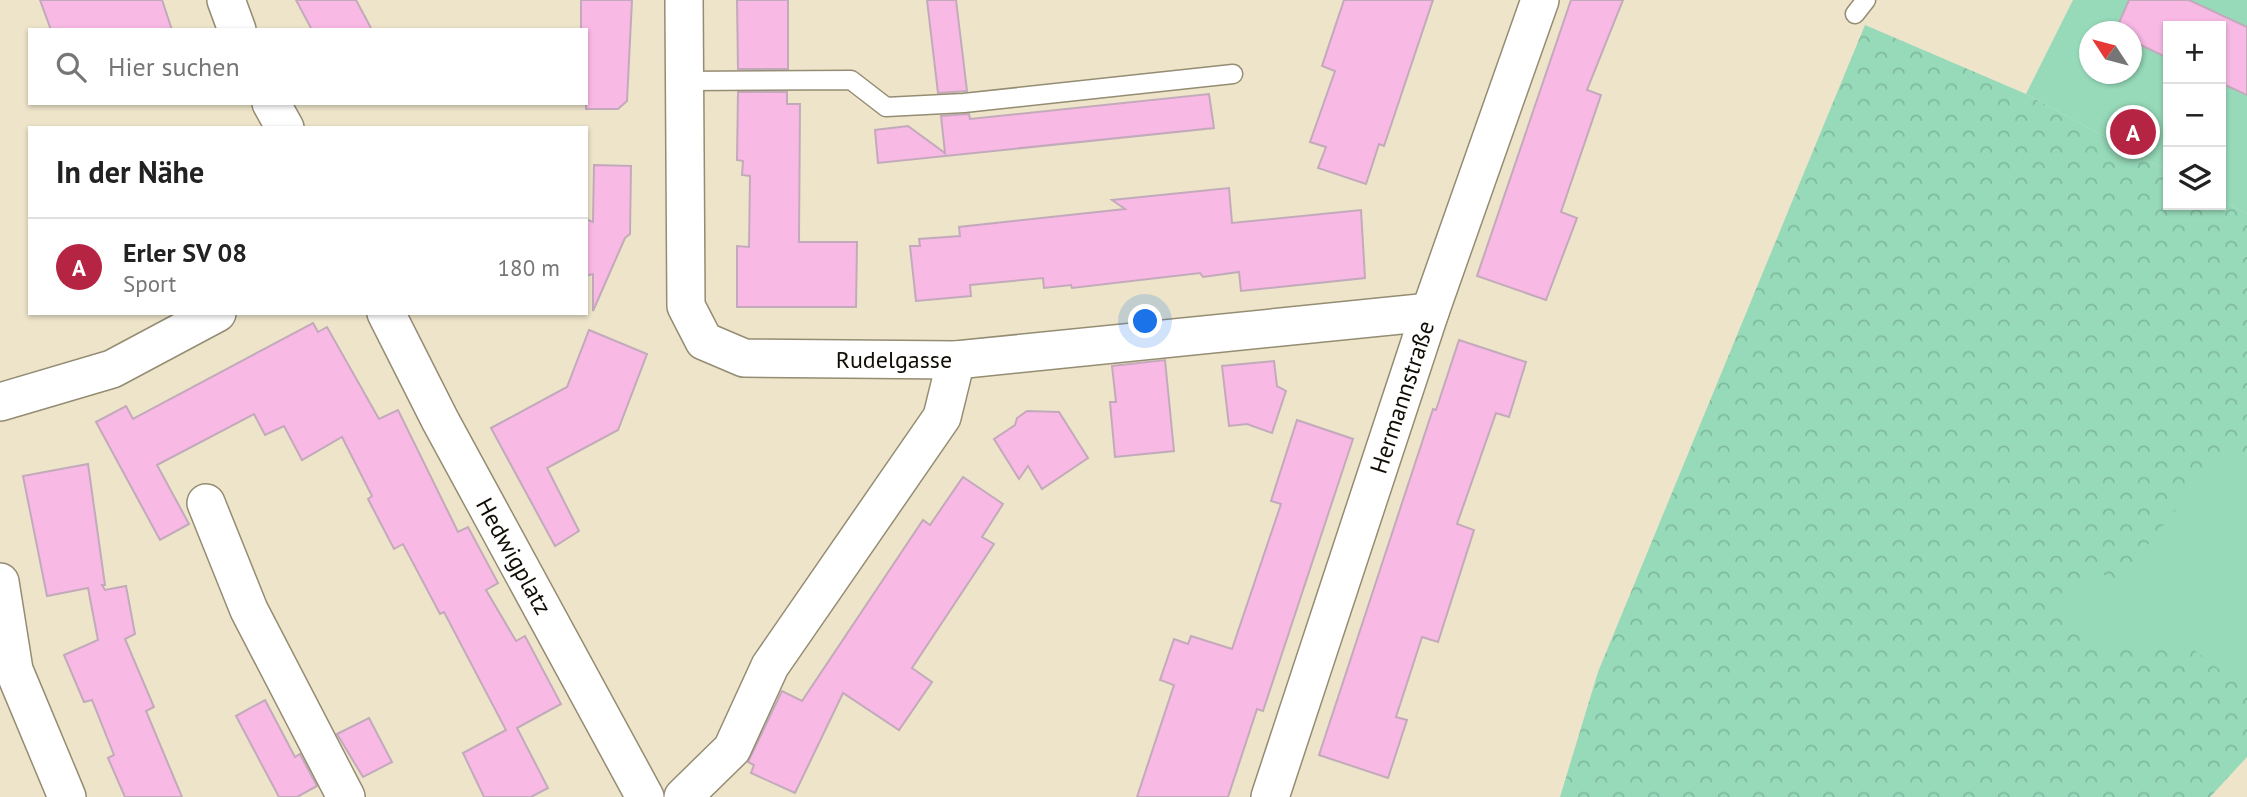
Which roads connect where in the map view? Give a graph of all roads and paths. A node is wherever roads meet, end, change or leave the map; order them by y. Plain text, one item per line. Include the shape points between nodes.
1 (226, 0) edge
2 (684, 0) edge
3 (1540, 0) edge
4 (236, 28) edge
5 (1233, 74) dead end
6 (684, 81) junction
7 (272, 105) edge
8 (284, 126) edge
9 (1430, 312) junction
10 (213, 315) edge
11 (387, 315) edge
12 (956, 360) junction
13 (0, 402) edge
14 (205, 503) dead end
15 (0, 582) edge
16 (67, 797) edge
17 (346, 797) edge
18 (646, 797) edge
19 (683, 797) edge
20 (1270, 797) edge

1 - 4 street
2 - 6 street, Rudelgasse
3 - 9 street, Hermannstraße
5 - 6 lane via 886,107 851,80
6 - 12 street, Rudelgasse via 685,306 705,341 744,358
7 - 8 street
9 - 12 street, Rudelgasse
9 - 20 street, Hermannstraße
10 - 13 street via 112,369
11 - 18 street, Hedwigplatz
12 - 19 street via 942,417 770,666 732,749
14 - 17 street via 249,610
15 - 16 street via 14,670

